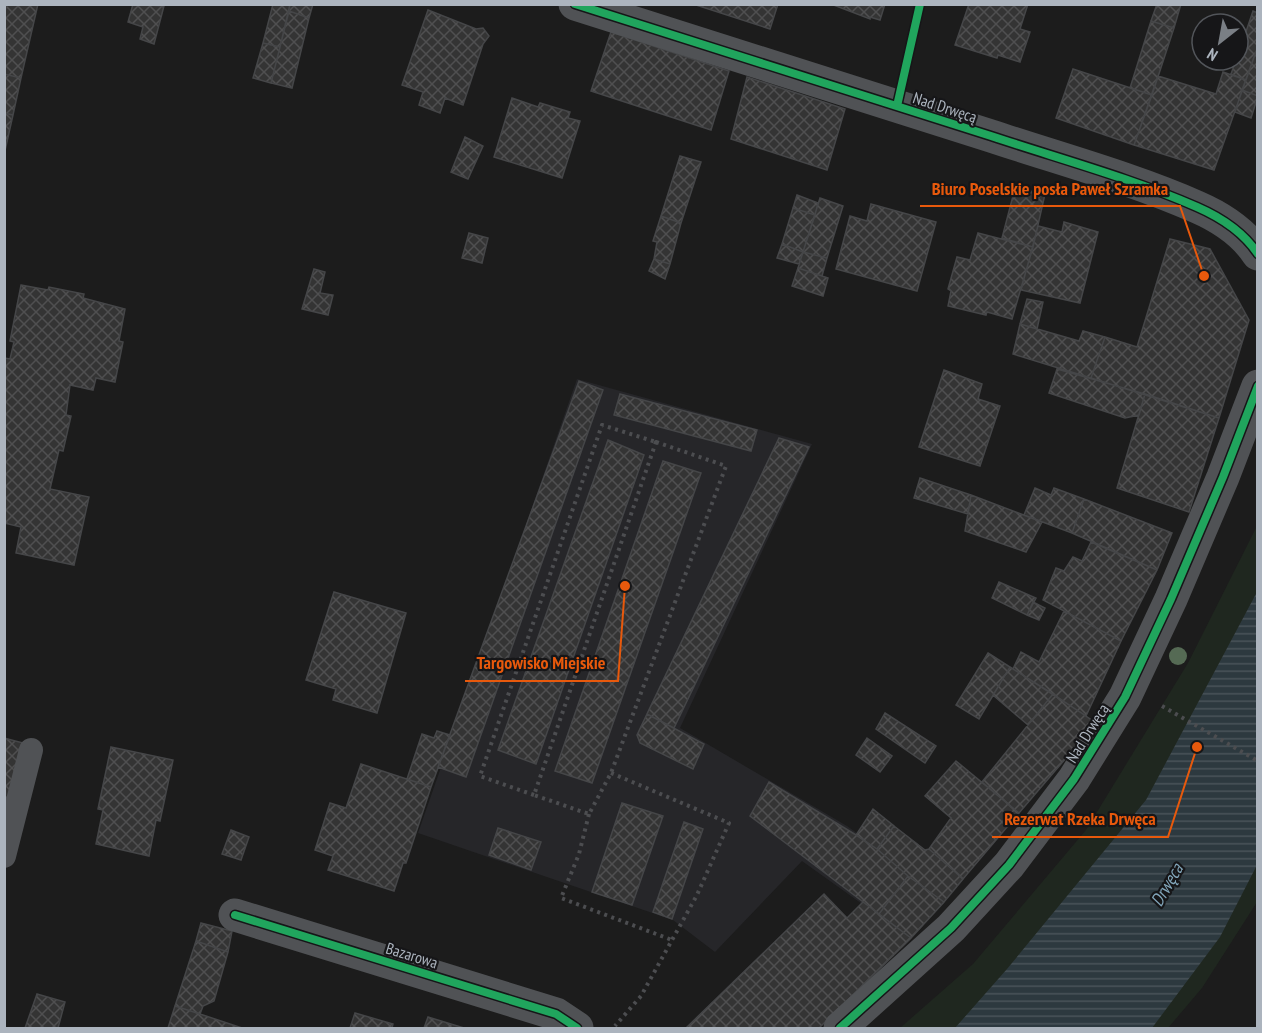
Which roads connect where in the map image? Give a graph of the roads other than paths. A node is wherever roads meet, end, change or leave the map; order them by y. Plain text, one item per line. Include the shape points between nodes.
1 (575, 4) edge
2 (1257, 254) edge
3 (1257, 386) edge
4 (31, 750) dead end
5 (4, 856) edge
6 (235, 915) dead end
7 (577, 1029) edge
8 (840, 1029) edge

1 - 2 street, Nad Drwęcą via 1144,186 1200,208 1235,229
3 - 8 street, Nad Drwęcą via 1223,477 1125,697 1074,778 1009,865 951,928
4 - 5 lane
6 - 7 street, Bazarowa via 556,1014

